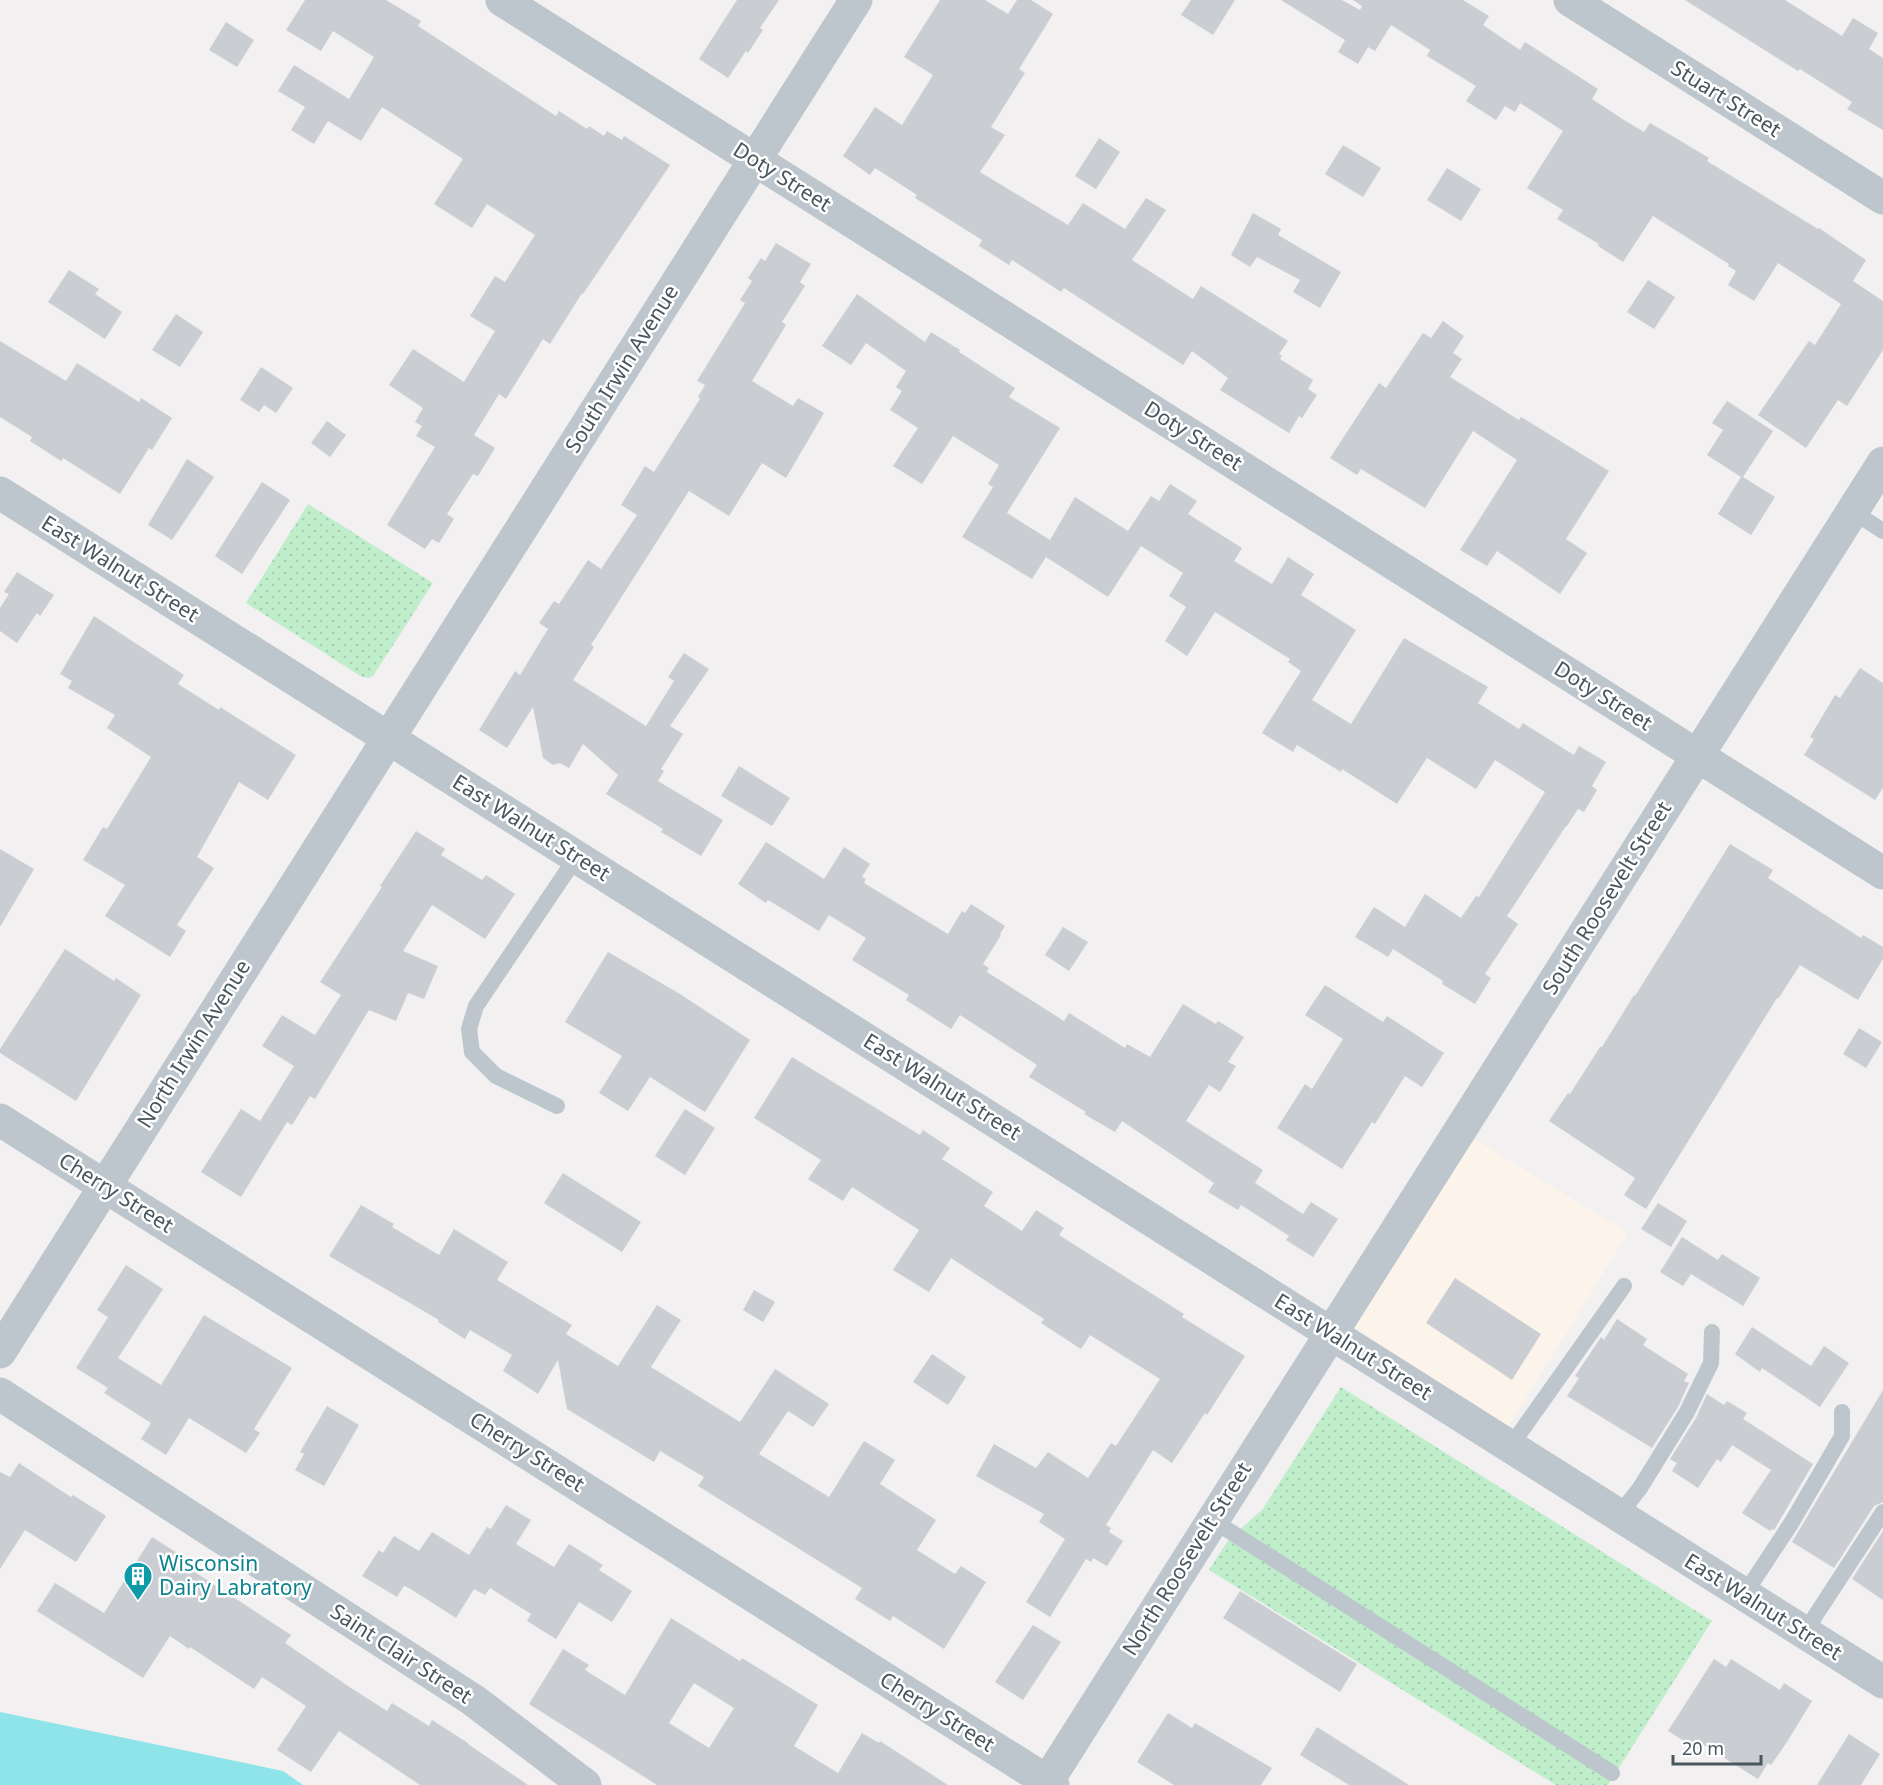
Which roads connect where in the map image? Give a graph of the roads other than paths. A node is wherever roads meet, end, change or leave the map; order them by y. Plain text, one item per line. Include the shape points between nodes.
1 (502, 0) edge
2 (856, 0) edge
3 (1570, 0) edge
4 (755, 159) junction
5 (1883, 198) edge
6 (1883, 463) edge
7 (0, 493) edge
8 (1852, 511) junction
9 (1883, 531) edge
10 (388, 737) junction
11 (1698, 756) junction
12 (577, 856) junction
13 (1883, 873) edge
14 (557, 1106) dead end
15 (0, 1120) edge
16 (104, 1186) junction
17 (1624, 1286) dead end
18 (1712, 1332) dead end
19 (1331, 1333) junction
20 (0, 1352) edge
21 (0, 1394) edge
22 (1842, 1412) dead end
23 (1510, 1447) junction
24 (1883, 1512) edge
25 (1619, 1515) junction
26 (1212, 1520) junction
27 (1744, 1594) junction
28 (1804, 1633) junction
29 (1883, 1682) edge
30 (1612, 1773) dead end
31 (1048, 1784) edge
32 (585, 1785) edge

1 - 4 street, Doty Street
2 - 4 street, South Irwin Avenue
3 - 5 street, Stuart Street
4 - 10 street, South Irwin Avenue
4 - 11 street, Doty Street
6 - 8 street, South Roosevelt Street
7 - 10 street, East Walnut Street
8 - 9 lane
8 - 11 street, South Roosevelt Street
10 - 12 street, East Walnut Street
10 - 16 street, North Irwin Avenue
11 - 13 street, Doty Street
11 - 19 street, South Roosevelt Street
12 - 14 lane via 476,1006 469,1029 472,1052 496,1076
12 - 19 street, East Walnut Street
15 - 16 street, Cherry Street
16 - 20 street, North Irwin Avenue
16 - 31 street, Cherry Street
17 - 23 lane
18 - 25 lane via 1711,1363 1687,1412
19 - 23 street, East Walnut Street
19 - 26 street, North Roosevelt Street
21 - 32 street, Saint Clair Street via 473,1700
22 - 27 lane via 1842,1436
23 - 25 street, East Walnut Street
24 - 28 lane
25 - 27 street, East Walnut Street
26 - 30 lane
26 - 31 street, North Roosevelt Street
27 - 28 street, East Walnut Street
28 - 29 street, East Walnut Street

